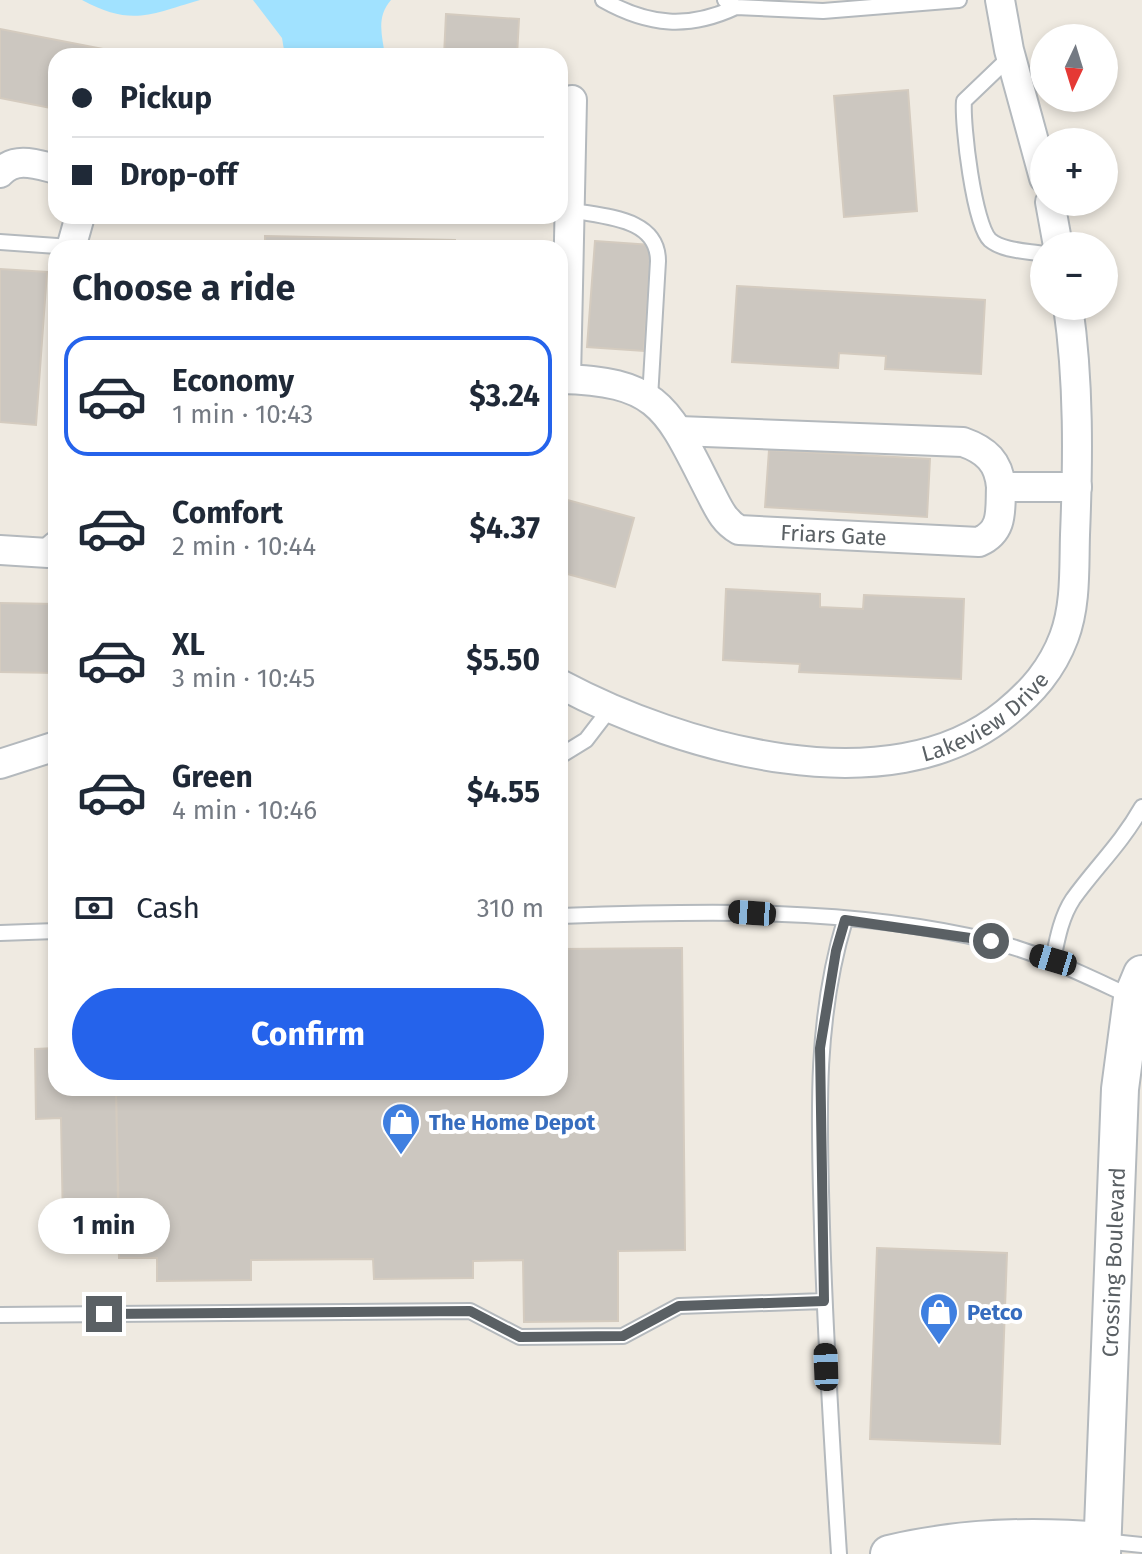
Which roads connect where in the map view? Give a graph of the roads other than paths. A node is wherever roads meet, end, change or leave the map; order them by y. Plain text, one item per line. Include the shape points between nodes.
1 (603, 0) edge
2 (959, 0) edge
3 (1000, 0) edge
4 (731, 3) edge
5 (1011, 56) junction
6 (572, 100) dead end
7 (1030, 128) edge
8 (48, 167) edge
9 (0, 173) edge
10 (570, 210) junction
11 (0, 242) edge
12 (48, 246) edge
13 (1030, 251) edge
14 (568, 258) edge
15 (1069, 320) edge
16 (568, 380) edge
17 (650, 398) junction
18 (679, 431) junction
19 (1001, 487) junction
20 (1077, 487) junction
21 (0, 550) edge
22 (48, 553) edge
23 (568, 688) edge
24 (609, 710) junction
25 (48, 749) edge
26 (568, 751) edge
27 (0, 764) edge
28 (1142, 807) edge
29 (568, 916) edge
30 (845, 920) junction
31 (48, 931) edge
32 (0, 933) edge
33 (1053, 960) junction
34 (1137, 986) edge
35 (824, 1301) junction
36 (0, 1315) edge
37 (1142, 1545) edge
38 (1103, 1547) edge
39 (839, 1554) edge
40 (889, 1554) edge

1 - 4 lane via 629,15 672,23 693,22
2 - 4 lane via 823,11
3 - 5 street
5 - 7 street
5 - 13 lane via 964,101 964,126 984,231 999,245
6 - 10 street, Friars Gate
8 - 9 street via 21,162
10 - 14 street, Friars Gate
10 - 17 lane via 643,227 654,241 658,261
11 - 12 lane
15 - 20 street, Lakeview Drive
16 - 17 street, Friars Gate
17 - 18 street, Friars Gate
18 - 19 street via 963,442 995,462
18 - 19 street, Friars Gate via 723,517 739,530 979,542 997,528
19 - 20 street
20 - 24 street, Lakeview Drive via 1073,600 1064,638 1036,688 989,727 926,755 849,762 711,745
21 - 22 street
23 - 24 street, Lakeview Drive
24 - 26 lane via 586,740
25 - 27 street
28 - 33 lane via 1124,840 1074,898
29 - 30 lane via 721,911
30 - 33 lane via 991,941
30 - 35 lane via 820,1048
31 - 32 lane
33 - 34 lane
34 - 38 street, Crossing Boulevard via 1120,1089
35 - 36 lane via 679,1306 623,1336 520,1337 470,1311
35 - 39 lane
37 - 38 lane
38 - 40 street via 1041,1536

